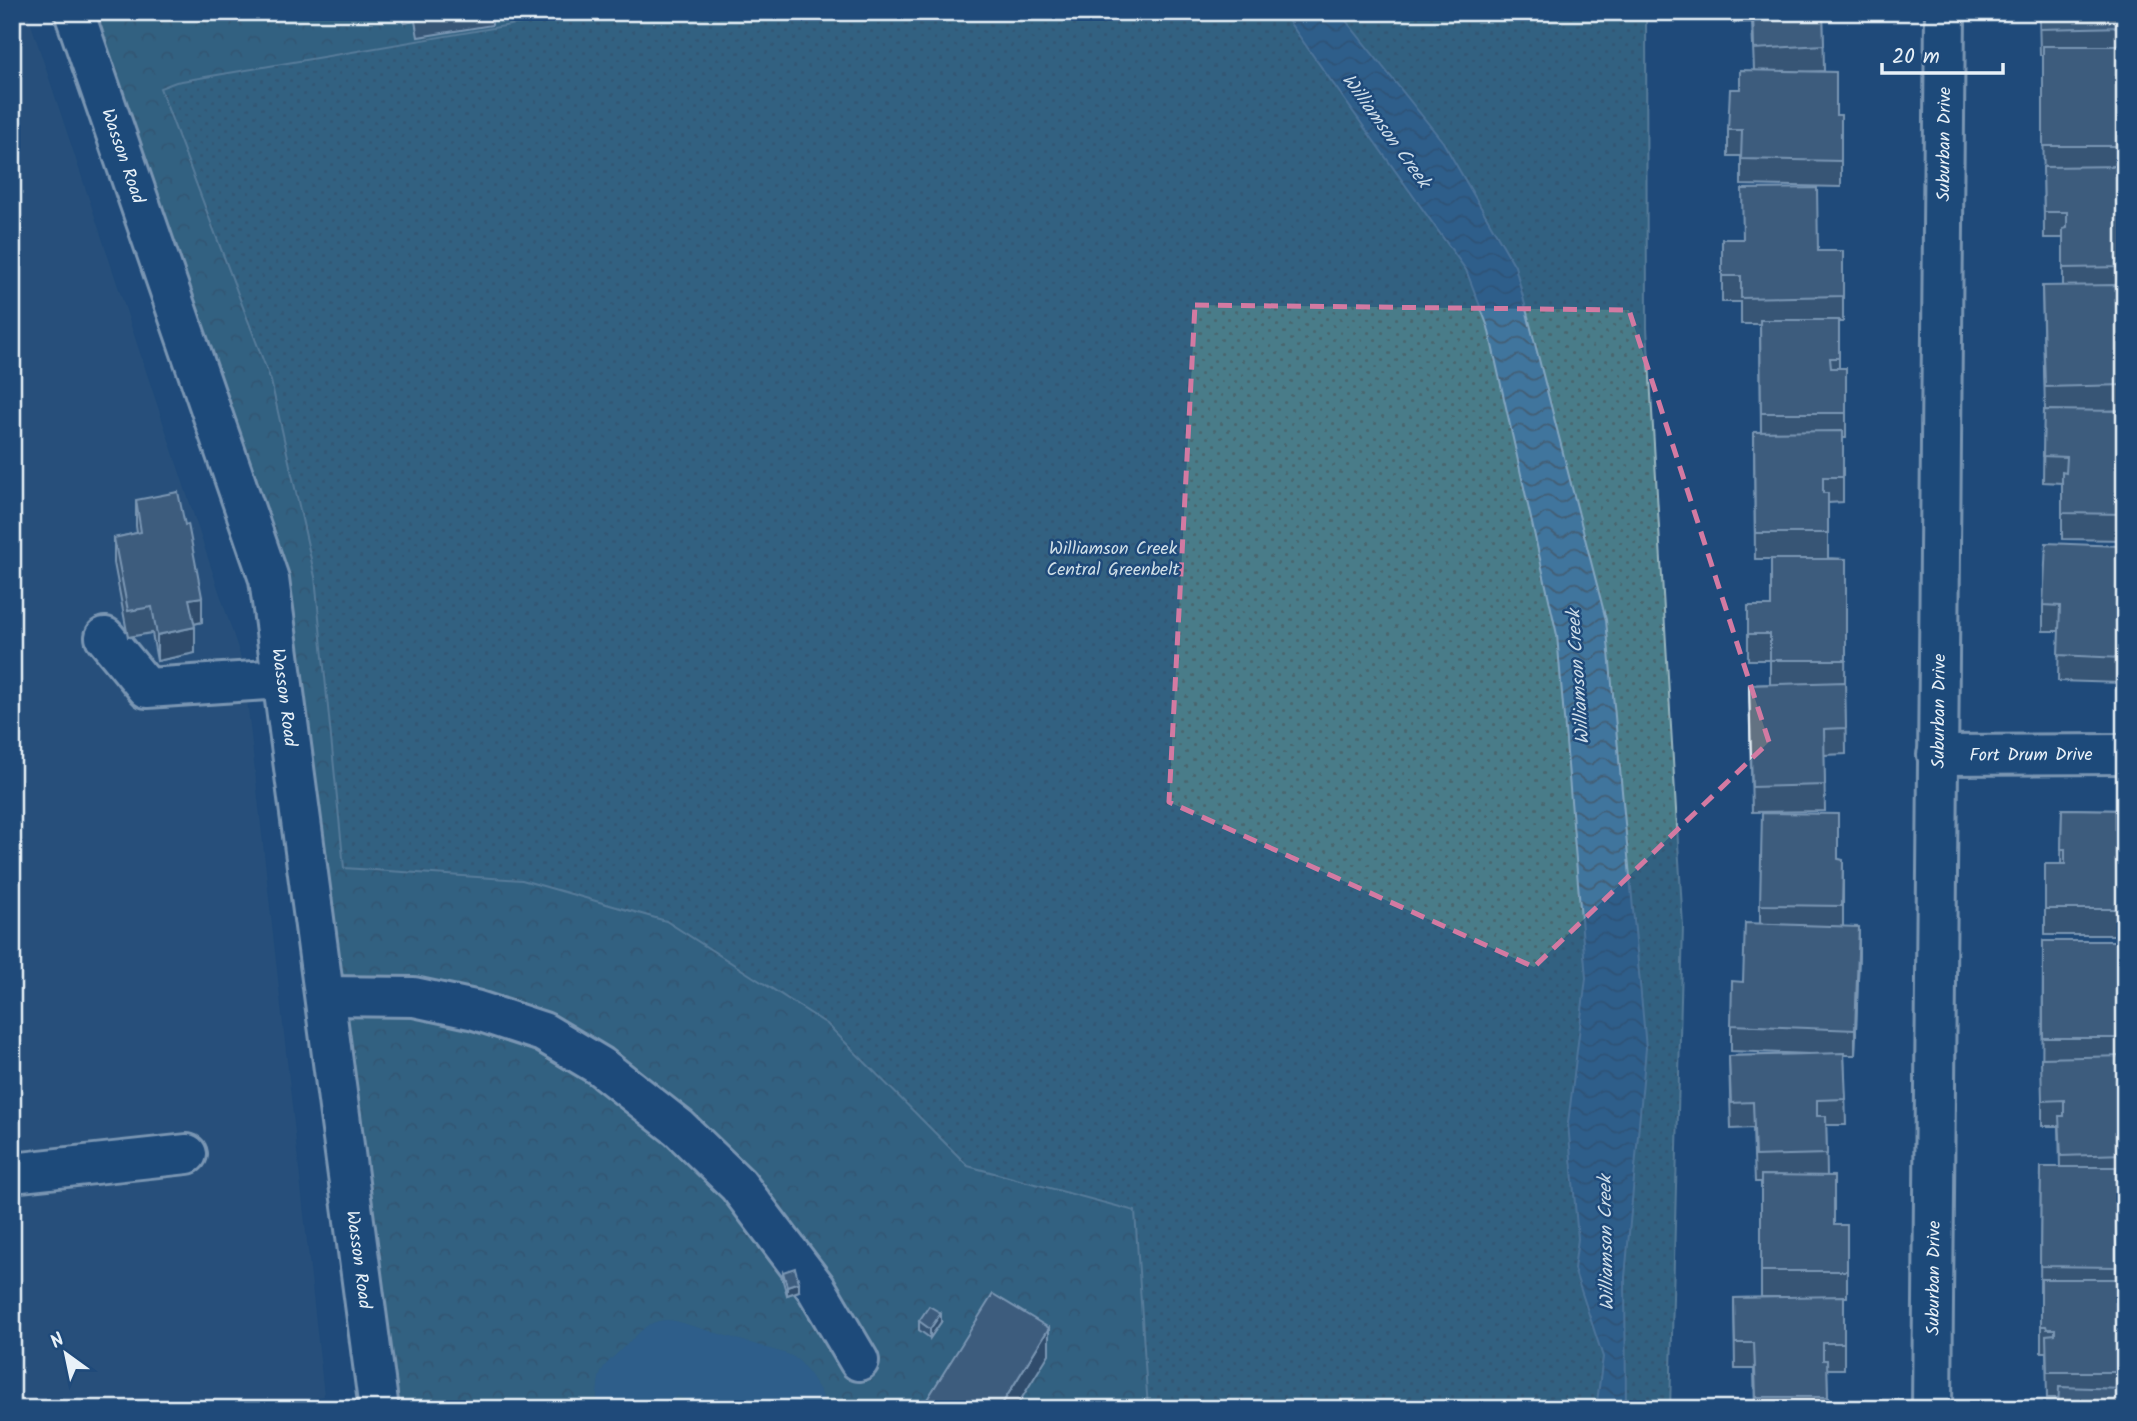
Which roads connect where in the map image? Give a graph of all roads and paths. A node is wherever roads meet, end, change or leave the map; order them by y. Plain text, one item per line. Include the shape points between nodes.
1 (74, 12) edge
2 (1944, 12) edge
3 (105, 637) dead end
4 (282, 679) junction
5 (2125, 754) edge
6 (1937, 755) junction
7 (325, 996) junction
8 (187, 1154) dead end
9 (12, 1172) edge
10 (859, 1360) dead end
11 (378, 1409) edge
12 (1932, 1409) edge

1 - 4 street, Wasson Road via 269,579
2 - 6 street, Suburban Drive
3 - 4 street via 147,688
4 - 7 street, Wasson Road
5 - 6 street, Fort Drum Drive
6 - 12 street, Suburban Drive
7 - 10 street via 414,998 475,1010 543,1032 600,1066 679,1128 738,1185 816,1288
7 - 11 street, Wasson Road
8 - 9 street

